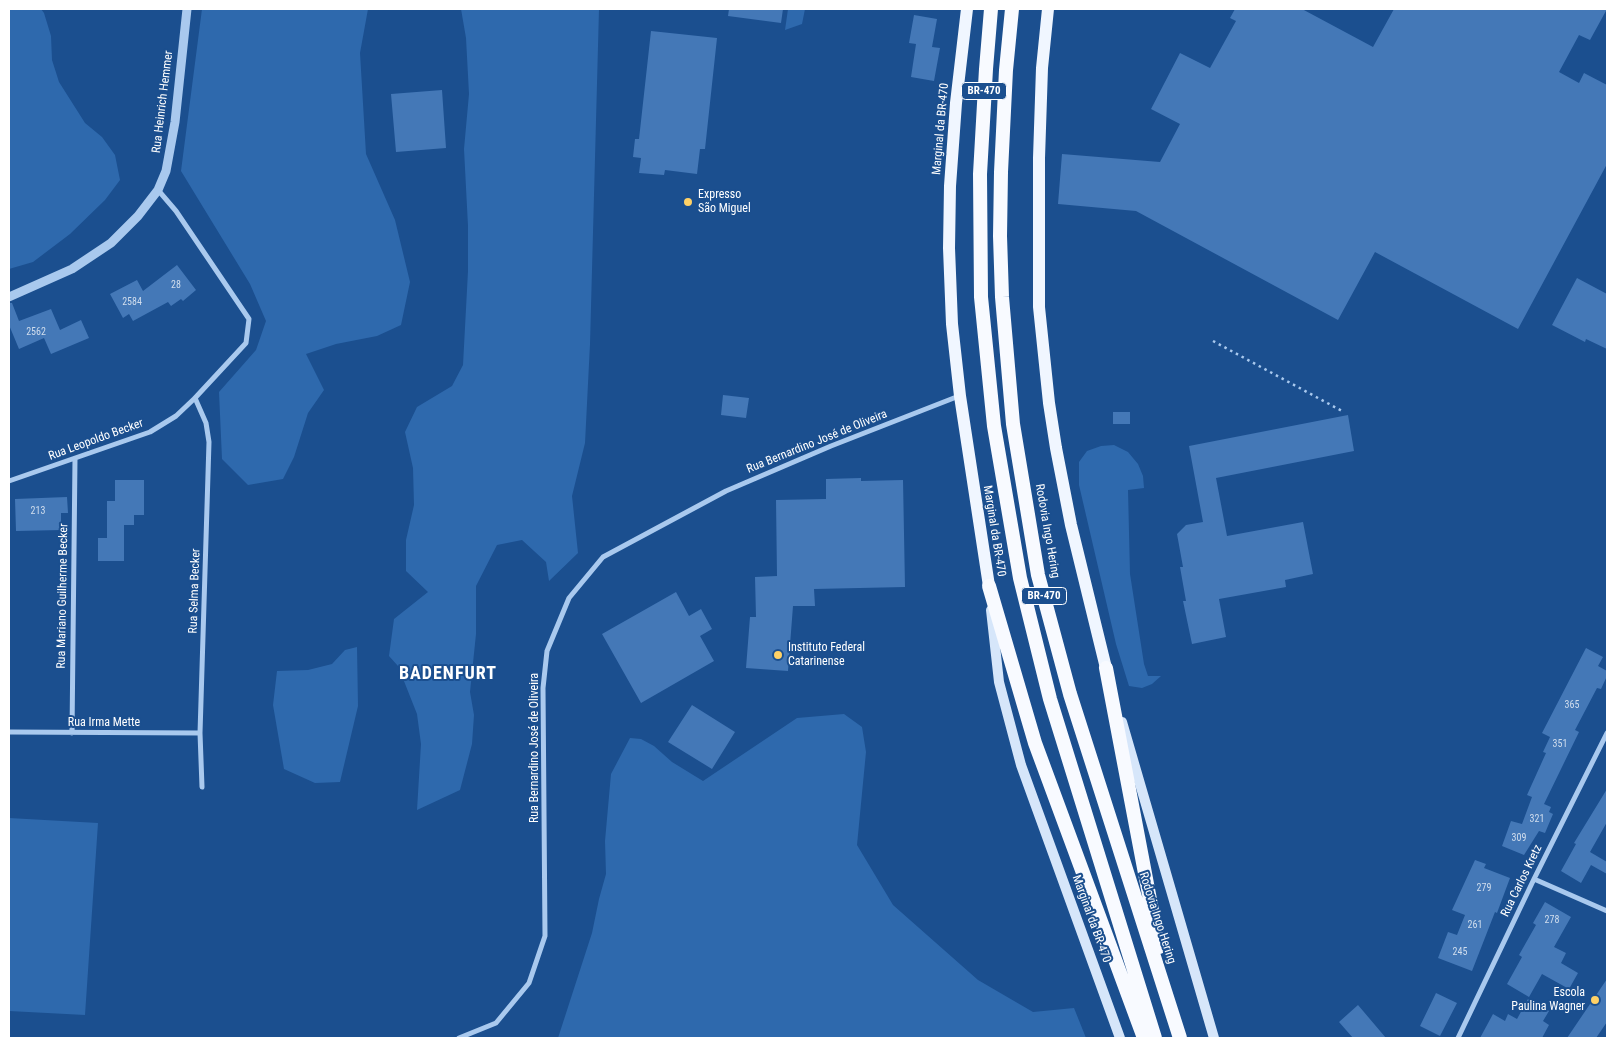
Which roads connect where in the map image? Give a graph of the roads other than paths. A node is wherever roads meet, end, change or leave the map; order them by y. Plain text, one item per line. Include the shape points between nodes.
1 (187, 9) edge
2 (967, 9) edge
3 (991, 9) edge
4 (1012, 9) edge
5 (1048, 9) edge
6 (158, 190) junction
7 (9, 297) edge
8 (960, 396) junction
9 (196, 398) junction
10 (75, 459) junction
11 (9, 481) edge
12 (989, 586) junction
13 (1106, 668) junction
14 (9, 732) edge
15 (200, 733) junction
16 (1607, 733) edge
17 (72, 734) junction
18 (202, 787) dead end
19 (1534, 878) junction
20 (1607, 911) edge
21 (1170, 1004) junction
22 (459, 1038) edge
23 (1120, 1038) edge
24 (1144, 1038) edge
25 (1155, 1038) edge
26 (1180, 1038) edge
27 (1214, 1038) edge
28 (1458, 1038) edge

1 - 6 street, Rua Heinrich Hemmer via 175,122 166,171
2 - 8 main road, Marginal da BR-470 via 950,186 952,324
3 - 25 highway, BR-470 via 980,174 981,296 994,426 1020,578 1050,699
4 - 21 highway, Rodovia Ingo Hering / BR-470 via 1006,70 1000,236 1002,297 1014,424 1038,575 1068,685
5 - 13 main road via 1039,158 1039,307 1048,403 1056,448
6 - 7 street, Rua Heinrich Hemmer via 111,243 72,269
6 - 9 street, Rua Leopoldo Becker via 176,211 249,318 246,343
8 - 12 main road, Marginal da BR-470
8 - 22 street, Rua Bernardino José de Oliveira via 726,491 603,557 569,598 547,651 543,688 546,936 529,983 496,1023
9 - 10 street, Rua Leopoldo Becker via 176,416 150,432
9 - 15 street, Rua Selma Becker via 206,423 209,442
10 - 11 street, Rua Leopoldo Becker
10 - 17 street, Rua Mariano Guilherme Becker
12 - 23 main road, Marginal da BR-470 via 999,682 1021,765
12 - 24 highway via 1035,743
13 - 21 highway
13 - 27 main road
14 - 17 street, Rua Irma Mette
15 - 17 street, Rua Irma Mette
15 - 18 street, Rua Selma Becker
16 - 19 street, Rua Carlos Kretz
19 - 20 street
19 - 28 street, Rua Carlos Kretz
21 - 26 highway, Rodovia Ingo Hering / BR-470

